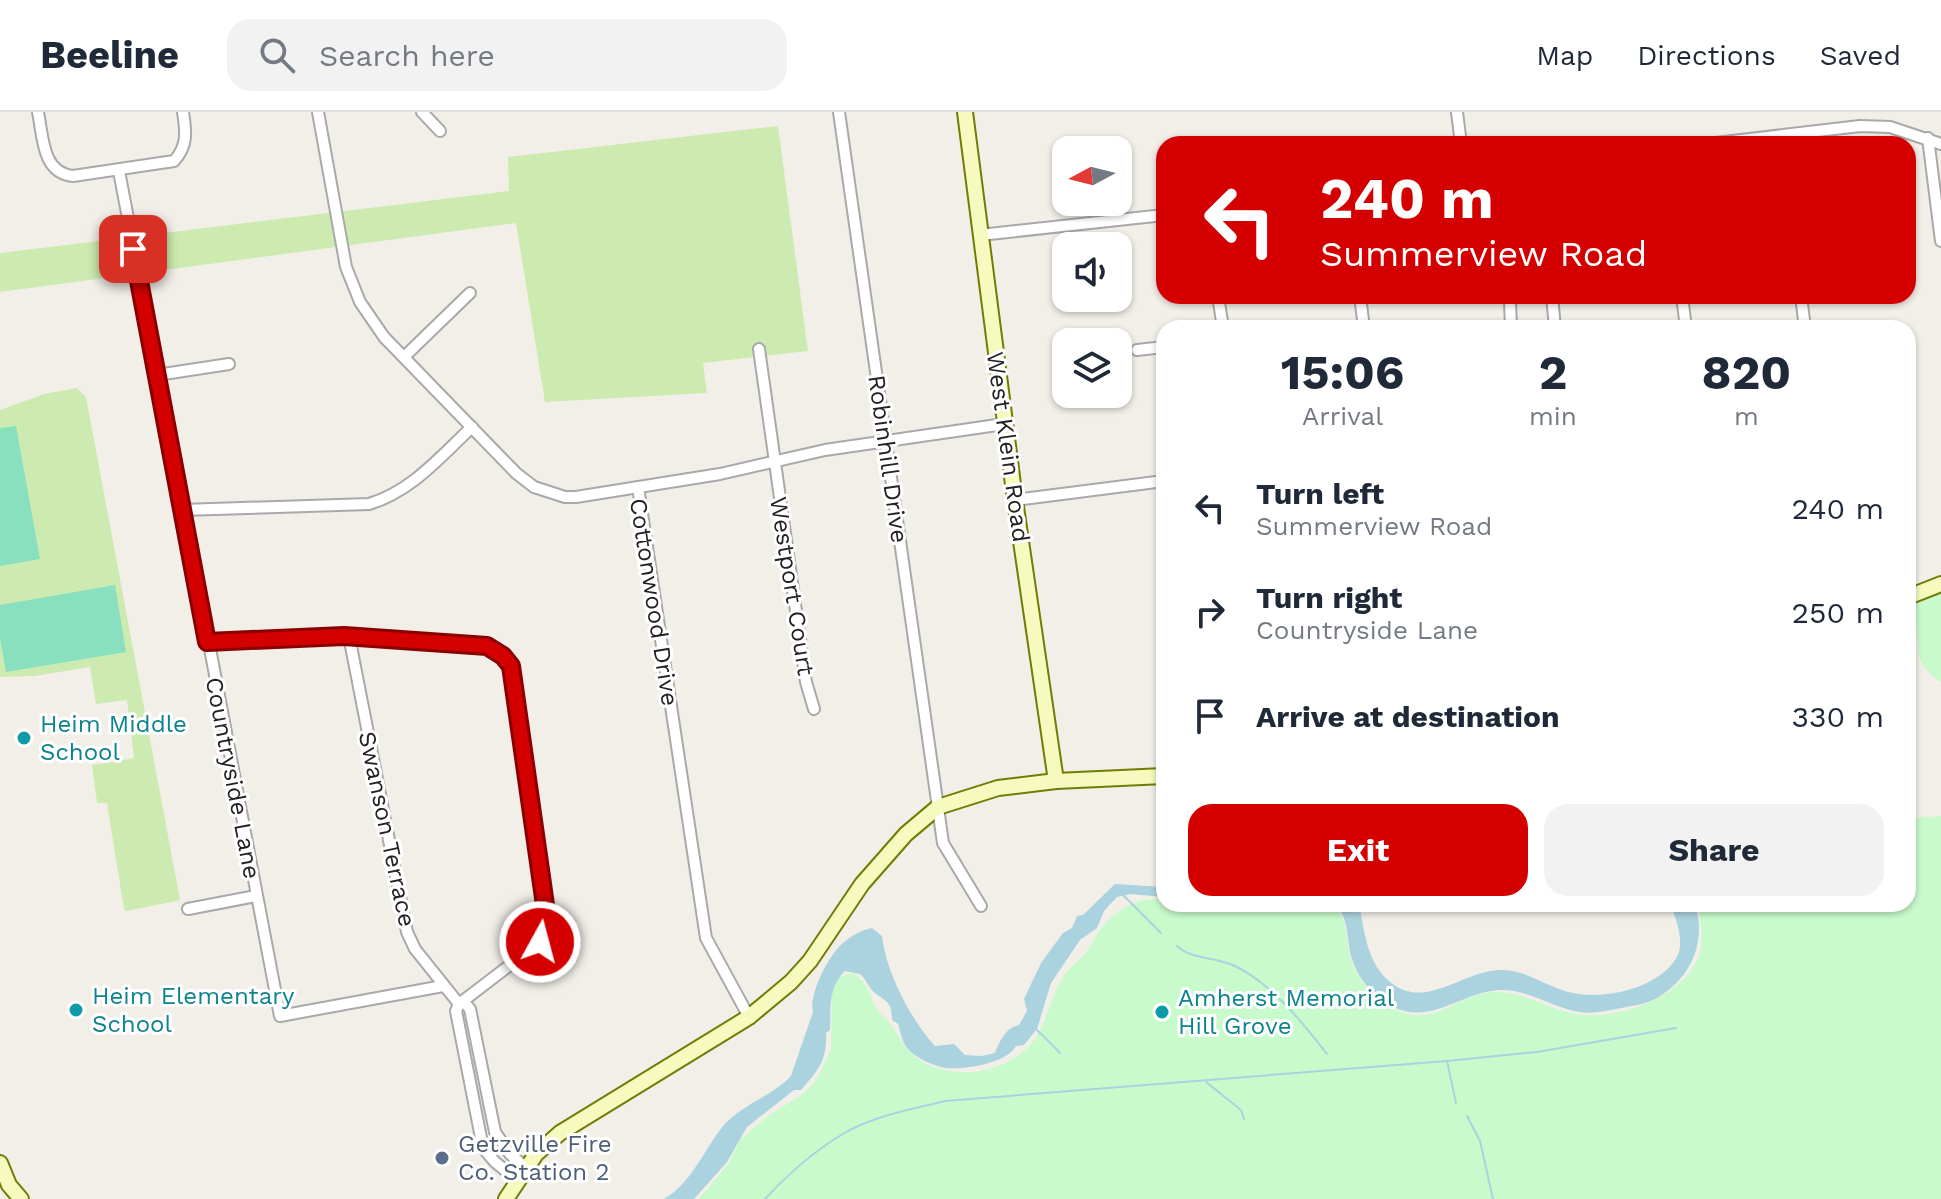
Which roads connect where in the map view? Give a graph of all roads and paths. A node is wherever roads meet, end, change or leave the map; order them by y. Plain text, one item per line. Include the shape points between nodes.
1 (38, 112) edge
2 (183, 112) edge
3 (318, 112) edge
4 (422, 112) edge
5 (839, 112) edge
6 (965, 112) edge
7 (1457, 112) edge
8 (440, 131) dead end
9 (1460, 136) edge
10 (1803, 136) edge
11 (1928, 138) junction
12 (1941, 144) edge
13 (119, 171) junction
14 (1156, 216) edge
15 (980, 235) junction
16 (1941, 241) edge
17 (470, 293) dead end
18 (1156, 348) edge
19 (759, 349) dead end
20 (1137, 350) dead end
21 (404, 357) junction
22 (229, 364) dead end
23 (157, 375) junction
24 (1004, 424) junction
25 (472, 427) junction
26 (885, 441) junction
27 (773, 462) junction
28 (1156, 482) edge
29 (638, 487) junction
30 (1015, 500) junction
31 (182, 510) junction
32 (1941, 584) edge
33 (1916, 594) edge
34 (349, 636) junction
35 (207, 642) junction
36 (814, 709) dead end
37 (1156, 776) edge
38 (1056, 781) junction
39 (938, 807) junction
40 (256, 896) junction
41 (981, 906) dead end
42 (188, 909) dead end
43 (443, 986) junction
44 (461, 1002) junction
45 (749, 1017) junction
46 (0, 1163) edge
47 (521, 1173) junction
48 (21, 1199) edge
49 (506, 1199) edge

1 - 13 street via 47,159 56,171 73,176
2 - 13 street via 186,140 174,161
3 - 21 street, Cottonwood Drive via 352,285 375,326
4 - 8 street
5 - 26 street, Robinhill Drive
6 - 15 street, West Klein Road
7 - 9 street
10 - 11 street via 1878,126
11 - 12 street
11 - 16 street
13 - 23 street, Countryside Lane
14 - 15 street
15 - 24 street, West Klein Road
17 - 21 street
18 - 20 street
19 - 27 street, Westport Court
21 - 25 street, Cottonwood Drive
22 - 23 street
23 - 31 street, Countryside Lane
24 - 26 street
24 - 30 street, West Klein Road
25 - 29 street, Cottonwood Drive via 516,473 544,491 576,497
25 - 31 street via 411,485 369,504
26 - 27 street
26 - 39 street, Robinhill Drive
27 - 29 street
27 - 36 street, Westport Court
28 - 30 street
29 - 45 street, Cottonwood Drive via 706,938
30 - 38 street, West Klein Road
31 - 35 street, Countryside Lane
32 - 33 street
34 - 35 street
34 - 43 street, Swanson Terrace via 407,932
34 - 44 street via 487,646 511,666 547,919 540,942
35 - 40 street, Countryside Lane
37 - 38 street
38 - 39 street via 998,788
39 - 41 street, Robinhill Drive via 943,843
39 - 45 street via 862,884 810,961
40 - 42 street
40 - 43 street, Countryside Lane via 280,1016
43 - 44 street, Swanson Terrace
44 - 47 street, Swanson Terrace via 470,1009 495,1132
44 - 47 street via 456,1011 483,1148 495,1162
45 - 47 street via 560,1133
46 - 48 street
47 - 49 street

